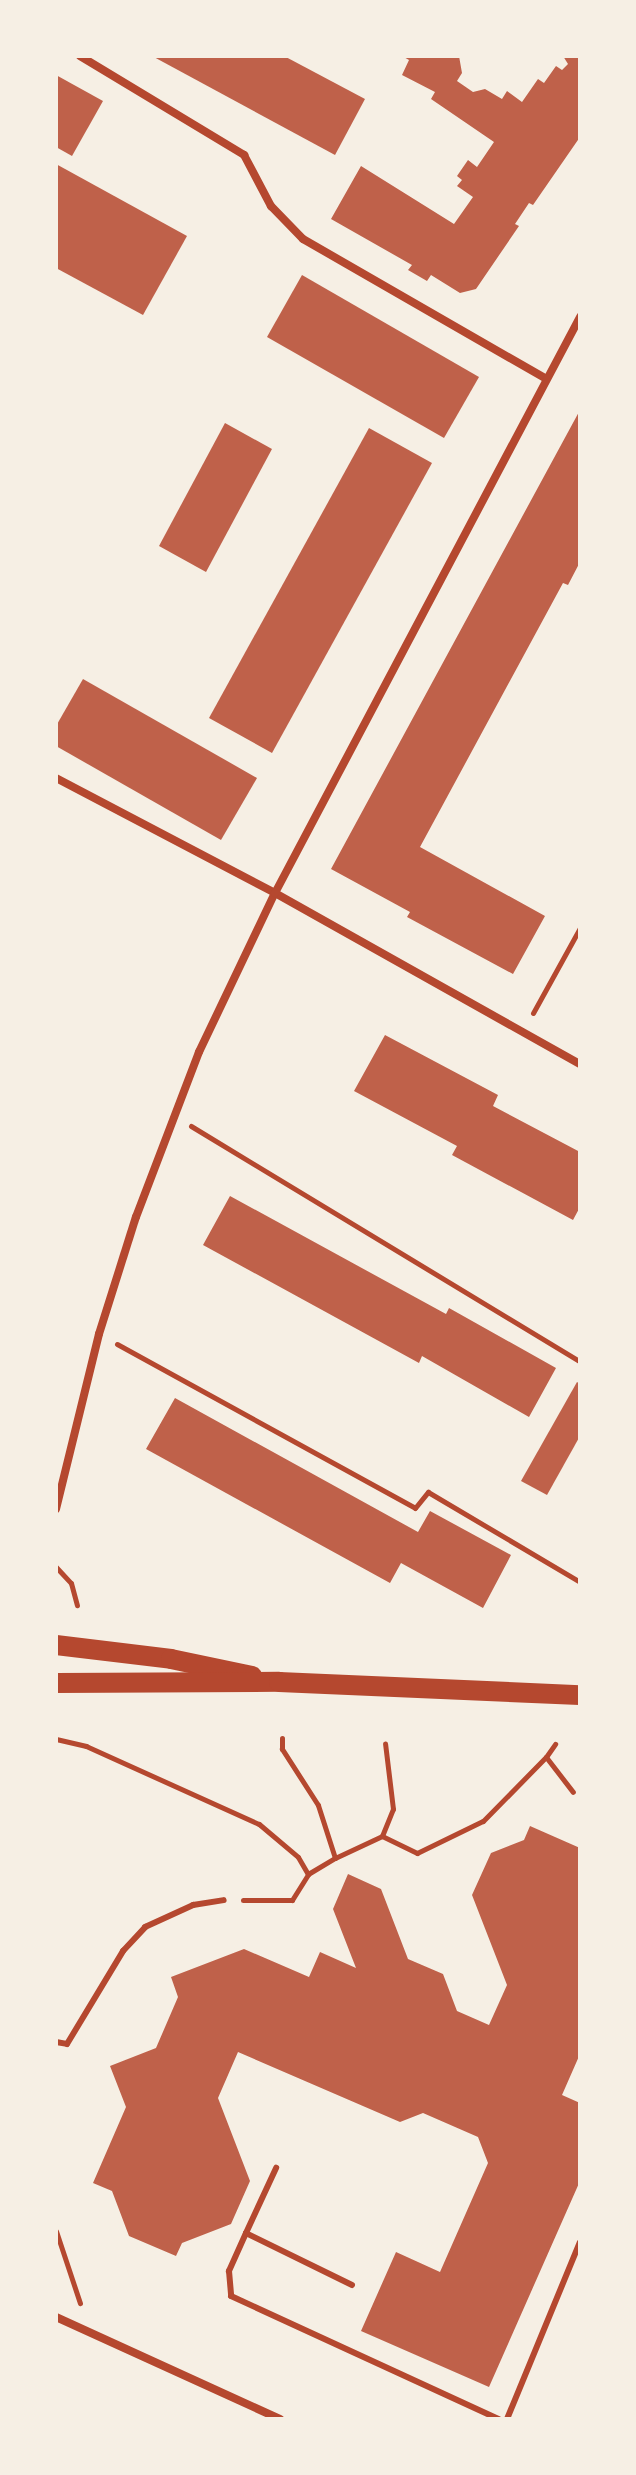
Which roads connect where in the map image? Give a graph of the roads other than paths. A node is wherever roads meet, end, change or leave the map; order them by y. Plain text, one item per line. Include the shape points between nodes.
1 (80, 56) edge
2 (580, 317) edge
3 (546, 379) junction
4 (56, 778) edge
5 (275, 893) junction
6 (580, 1064) edge
7 (56, 1509) edge
8 (56, 1645) edge
9 (279, 1682) junction
10 (56, 1683) edge
11 (580, 1695) edge
12 (224, 1900) road end
13 (56, 2042) edge
14 (276, 2168) dead end
15 (246, 2233) junction
16 (580, 2242) edge
17 (352, 2285) dead end
18 (56, 2317) edge
19 (280, 2419) edge
20 (499, 2419) edge
21 (507, 2419) edge

1 - 3 street via 244,155 271,206 303,239
2 - 3 street
3 - 5 street
4 - 5 street
5 - 6 street
5 - 7 street via 173,1116 99,1334
8 - 9 main road via 171,1659
9 - 10 main road
9 - 11 main road
12 - 13 lane via 193,1905 145,1927 123,1951 67,2044
14 - 15 lane
15 - 17 lane
15 - 20 lane via 229,2271 231,2296
16 - 21 lane
18 - 19 street

